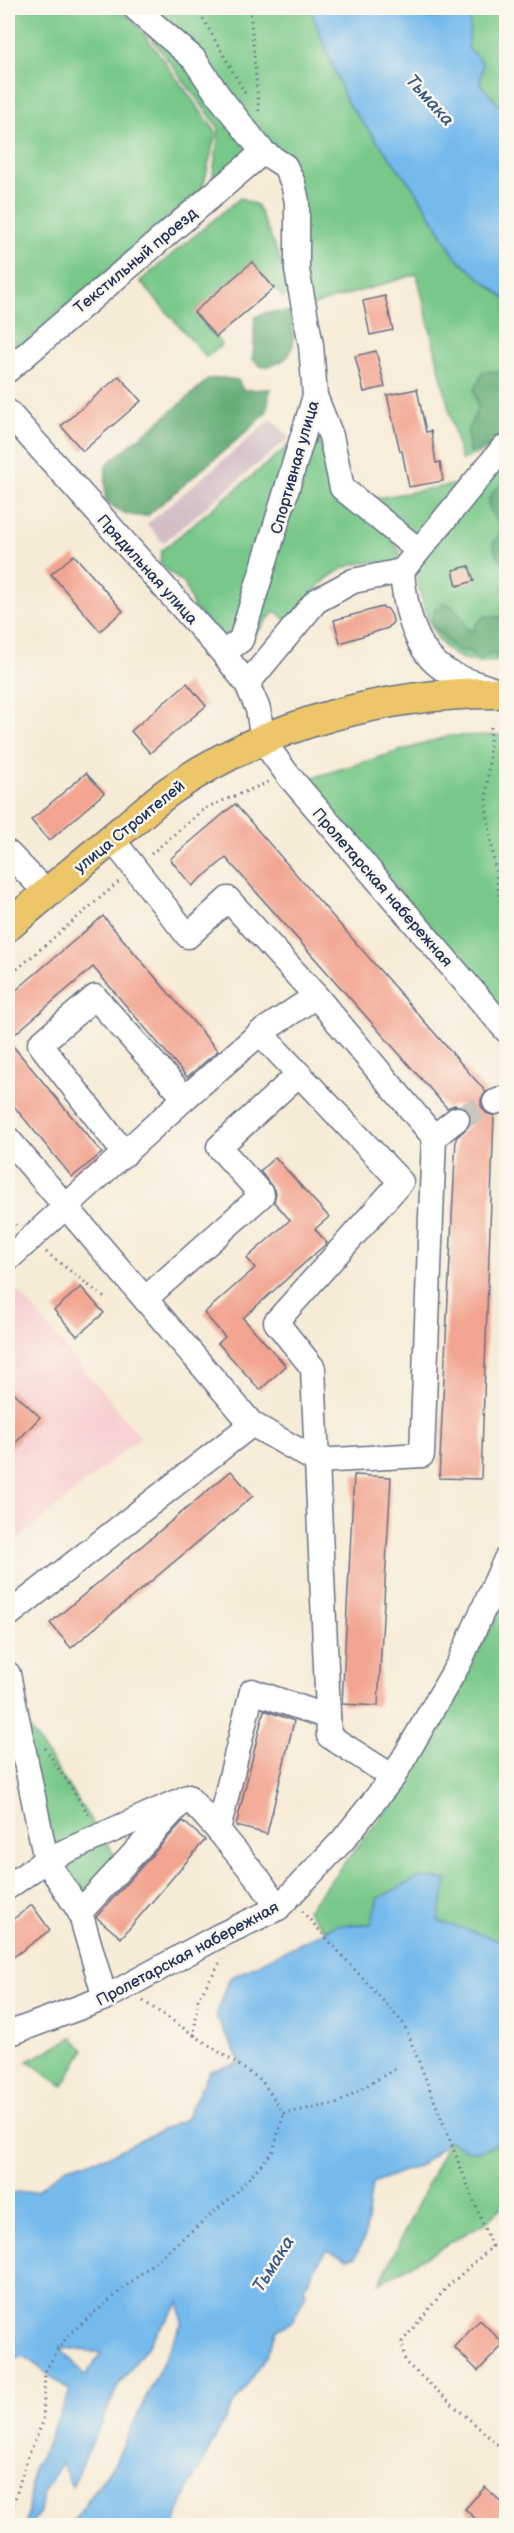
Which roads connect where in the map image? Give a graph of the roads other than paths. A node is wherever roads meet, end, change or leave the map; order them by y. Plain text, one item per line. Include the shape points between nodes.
1 (135, 8) edge
2 (263, 152) junction
3 (8, 370) edge
4 (315, 396) junction
5 (8, 412) edge
6 (503, 448) dead end
7 (418, 550) junction
8 (402, 571) junction
9 (223, 653) junction
10 (247, 684) junction
11 (503, 692) edge
12 (263, 741) junction
13 (111, 839) junction
14 (8, 853) edge
15 (47, 893) junction
16 (8, 926) edge
17 (316, 996) junction
18 (507, 1030) edge
19 (260, 1033) junction
20 (299, 1074) junction
21 (184, 1098) junction
22 (457, 1119) tunnel mouth
23 (434, 1137) junction
24 (8, 1139) edge
25 (125, 1154) junction
26 (64, 1207) junction
27 (8, 1259) edge
28 (145, 1299) junction
29 (252, 1424) junction
30 (317, 1461) junction
31 (507, 1559) edge
32 (8, 1615) edge
33 (8, 1674) edge
34 (328, 1717) junction
35 (393, 1777) junction
36 (185, 1798) junction
37 (218, 1830) junction
38 (46, 1860) junction
39 (8, 1887) edge
40 (278, 1908) junction
41 (80, 1911) junction
42 (115, 1993) junction
43 (8, 2034) edge

1 - 2 street, Спортивная улица via 194,58
2 - 3 street, Текстильный проезд
2 - 4 street, Спортивная улица via 285,166 297,202 297,270 311,345
4 - 7 street via 331,436 342,488
4 - 9 street, Спортивная улица via 241,640
5 - 9 street, Прядильная улица
6 - 7 street
7 - 8 street
8 - 10 street via 352,582 316,601
8 - 11 street via 415,629 427,653 439,666 462,678
9 - 10 street, Прядильная улица
10 - 12 street, Прядильная улица via 258,708
11 - 12 main road, улица Строителей via 447,695 374,706
12 - 13 main road, улица Строителей via 184,782
12 - 18 street, Пролетарская набережная via 295,784
13 - 15 main road, улица Строителей
13 - 17 street via 189,936 228,899
14 - 15 street
15 - 16 main road, улица Строителей
17 - 19 street
17 - 23 street
19 - 20 street
19 - 21 street
20 - 28 street via 219,1147 262,1195
20 - 30 street via 401,1182 276,1322 313,1368
21 - 25 street
21 - 25 street via 95,997 40,1044
22 - 23 street
23 - 30 street via 422,1455
24 - 26 street
25 - 26 street
26 - 27 street
26 - 28 street
28 - 29 street
29 - 30 street
29 - 32 street
30 - 34 street
31 - 35 street, Пролетарская набережная via 459,1663
33 - 38 street
34 - 35 street via 329,1736
34 - 37 street via 252,1691
35 - 40 street, Пролетарская набережная via 343,1840
36 - 37 street
36 - 38 street
36 - 41 street
37 - 40 street
38 - 39 street
38 - 41 street
40 - 42 street, Пролетарская набережная
41 - 42 street
42 - 43 street, Пролетарская набережная

